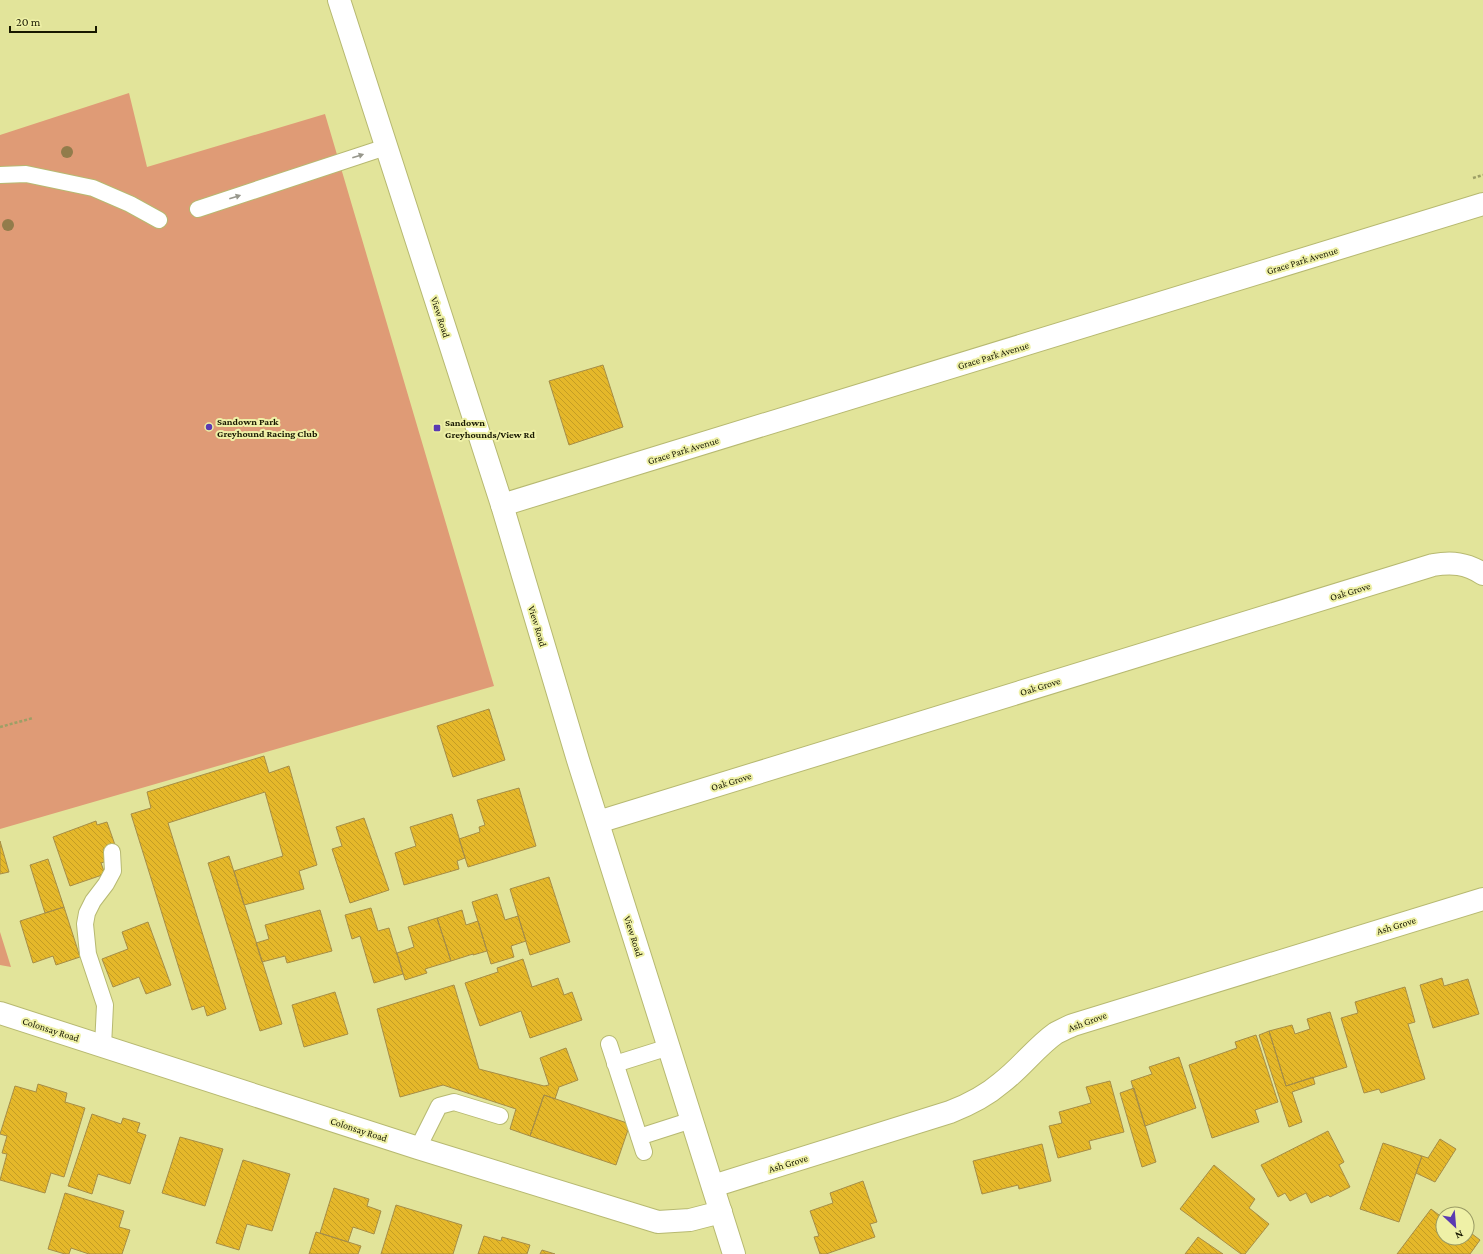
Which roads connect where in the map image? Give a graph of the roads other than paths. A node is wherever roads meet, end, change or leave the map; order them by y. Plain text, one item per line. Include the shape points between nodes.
1 (339, 0) edge
2 (386, 147) junction
3 (0, 175) edge
4 (1483, 204) edge
5 (198, 209) dead end
6 (159, 220) dead end
7 (502, 505) junction
8 (1481, 569) edge
9 (598, 822) junction
10 (112, 852) dead end
11 (1483, 899) edge
12 (0, 1013) edge
13 (609, 1044) dead end
14 (103, 1046) junction
15 (669, 1047) junction
16 (616, 1064) junction
17 (500, 1116) dead end
18 (692, 1120) junction
19 (418, 1148) junction
20 (713, 1186) junction
21 (721, 1212) junction
22 (734, 1254) edge

1 - 2 street, View Road
5 -> 2 lane
2 - 7 street, View Road
3 - 6 lane via 26,174 93,188
4 - 7 street, Grace Park Avenue
7 - 9 street, View Road
8 - 9 street, Oak Grove via 1449,562 1433,565
9 - 15 street, View Road
10 - 14 lane via 113,871 93,901 85,924 88,954 105,1005
11 - 20 street, Ash Grove via 1073,1025 1041,1045 1001,1084 967,1105
12 - 14 street, Colonsay Road
13 - 16 lane
14 - 19 street, Colonsay Road
15 - 16 lane
15 - 18 street, View Road
16 - 18 lane via 642,1145
17 - 19 lane via 454,1102 439,1106
18 - 20 street, View Road
19 - 21 street, Colonsay Road via 658,1222 690,1220
20 - 21 street, View Road
21 - 22 street, View Road

